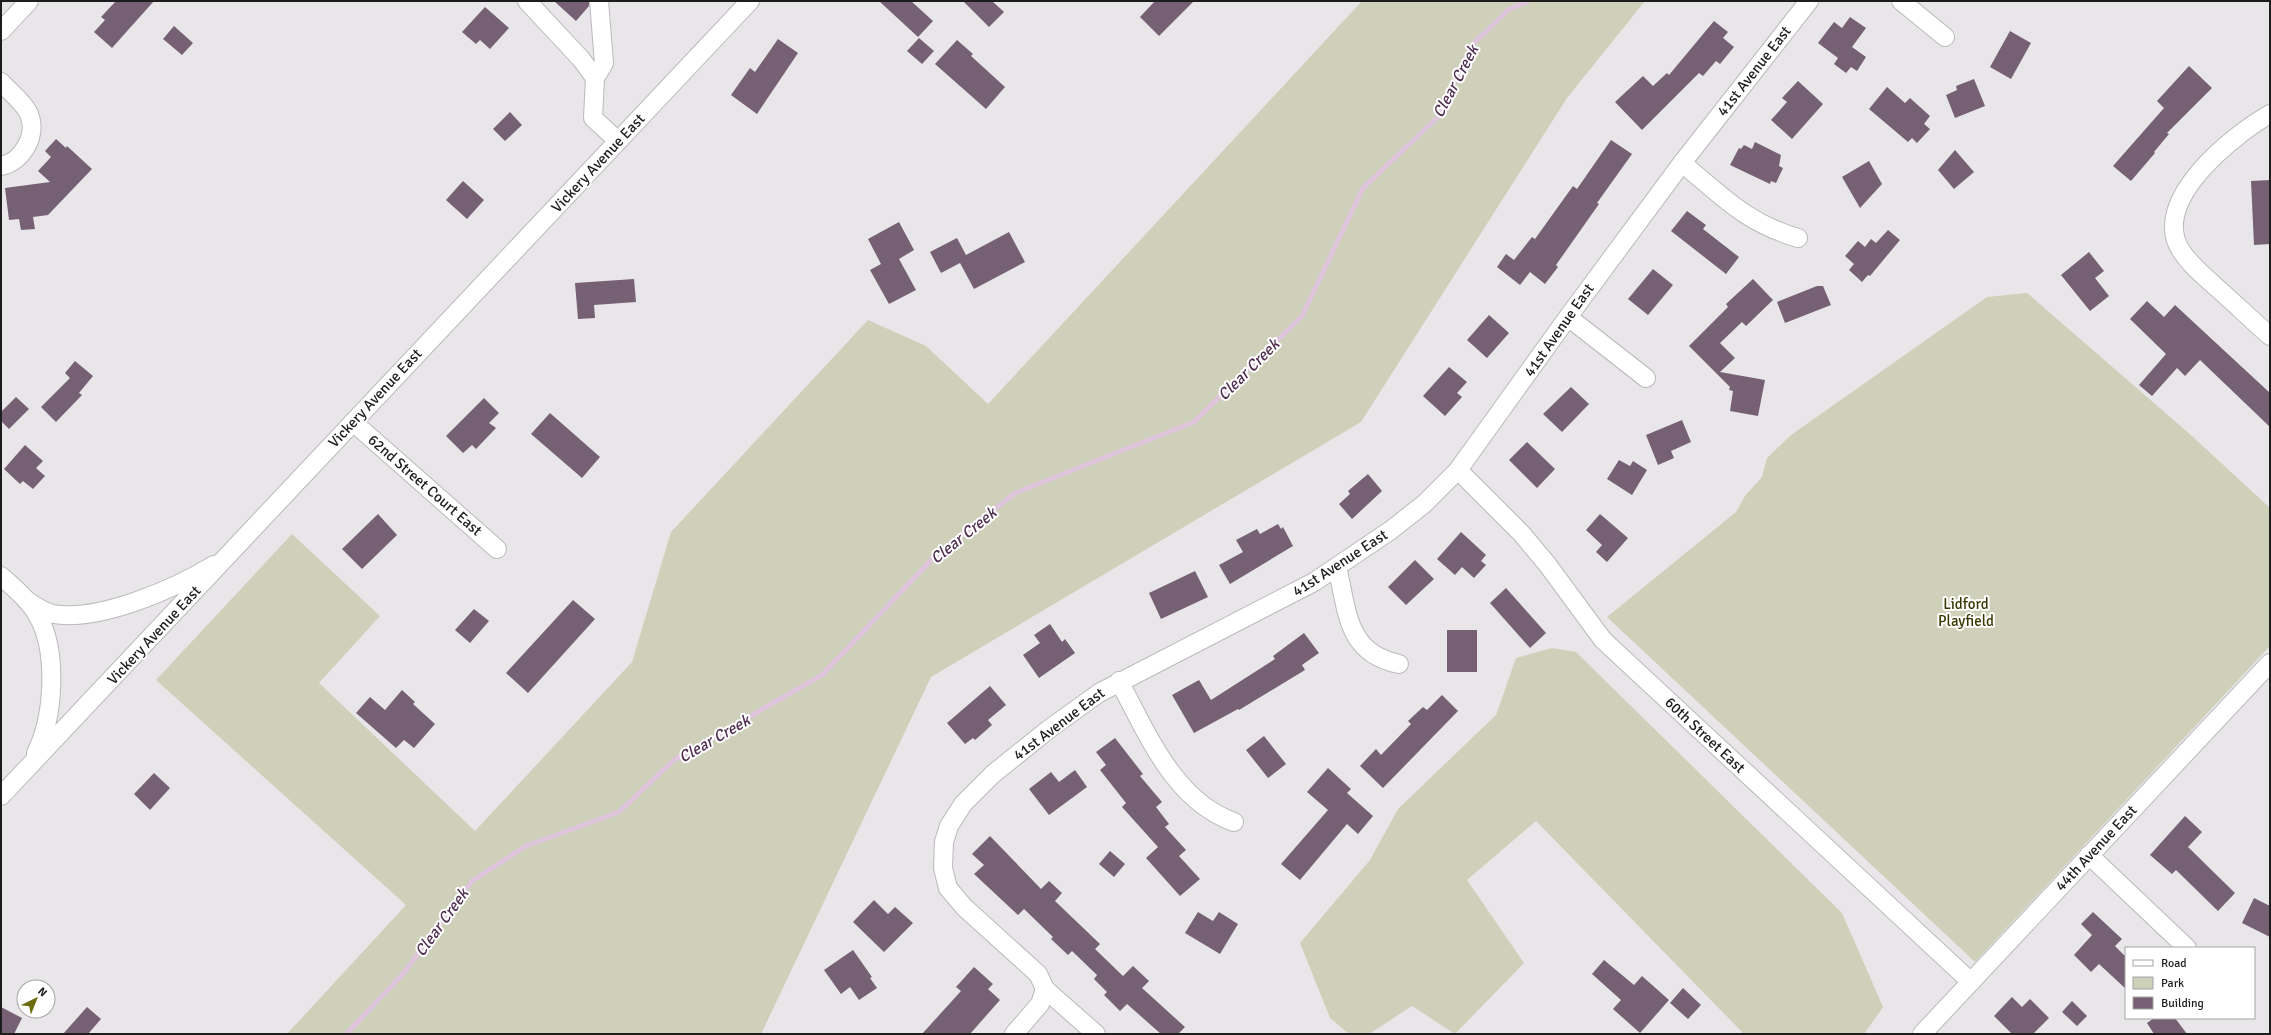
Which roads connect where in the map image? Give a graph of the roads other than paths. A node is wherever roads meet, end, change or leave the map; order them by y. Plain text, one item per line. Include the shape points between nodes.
1 (29, 1) edge
2 (527, 1) edge
3 (599, 1) edge
4 (750, 1) edge
5 (1809, 1) edge
6 (1901, 1) edge
7 (1, 31) edge
8 (1945, 37) dead end
9 (595, 78) junction
10 (1, 82) edge
11 (2270, 114) edge
12 (618, 141) junction
13 (1682, 163) junction
14 (1, 166) edge
15 (1798, 238) dead end
16 (1568, 317) junction
17 (2270, 336) edge
18 (1646, 378) dead end
19 (353, 422) junction
20 (1458, 470) junction
21 (239, 545) junction
22 (498, 549) dead end
23 (1337, 568) junction
24 (1, 576) edge
25 (26, 600) junction
26 (2270, 663) edge
27 (1399, 664) dead end
28 (1119, 681) junction
29 (27, 769) junction
30 (1, 796) edge
31 (1234, 822) dead end
32 (2089, 856) junction
33 (2186, 947) edge
34 (1971, 982) junction
35 (1045, 989) junction
36 (1928, 1032) edge
37 (1014, 1034) edge
38 (1096, 1034) edge

1 - 7 street
2 - 9 street
3 - 9 street via 604,63
4 - 12 street, Vickery Avenue East
5 - 13 street, 41st Avenue East
6 - 8 street
9 - 12 street via 593,118
10 - 14 street via 22,103 31,119 28,145 9,165
11 - 17 street via 2242,132 2205,166 2185,193 2177,210 2174,225 2176,238 2186,257
12 - 19 street, Vickery Avenue East
13 - 15 street via 1744,215 1770,229
13 - 16 street, 41st Avenue East
16 - 18 street
16 - 20 street, 41st Avenue East
19 - 21 street, Vickery Avenue East
19 - 22 street, 62nd Street Court East
20 - 23 street, 41st Avenue East via 1408,517
20 - 34 street, 60th Street East via 1547,564 1603,640
21 - 25 street via 194,576 119,607 84,614 60,614 46,612
21 - 29 street, Vickery Avenue East
23 - 27 street via 1353,632 1360,644 1384,661
23 - 28 street, 41st Avenue East via 1287,597
24 - 25 street
25 - 29 street via 39,618 44,631 51,686 46,730
26 - 32 street, 44th Avenue East
28 - 31 street via 1157,753 1177,780 1213,814
28 - 35 street, 41st Avenue East via 1072,711 985,781 958,811 949,826 944,842 943,868 950,892 1038,974
29 - 30 street, Vickery Avenue East
32 - 33 street
32 - 34 street, 44th Avenue East
34 - 36 street, 44th Avenue East
35 - 37 street via 1040,1004
35 - 38 street, 41st Avenue East

